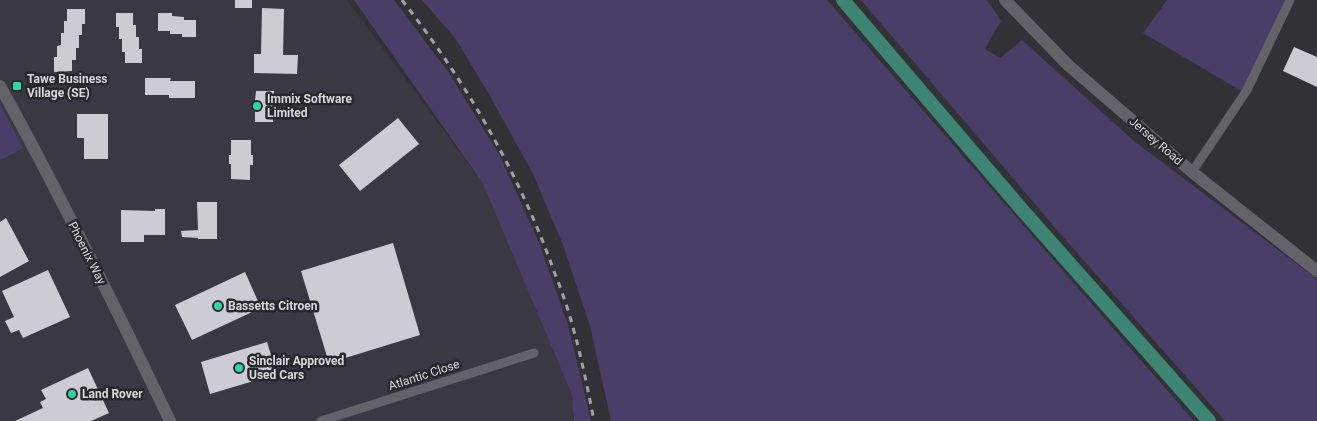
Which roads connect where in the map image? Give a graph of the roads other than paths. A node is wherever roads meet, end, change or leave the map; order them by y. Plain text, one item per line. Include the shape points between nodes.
1 (843, 0) edge
2 (1005, 0) edge
3 (1290, 0) edge
4 (0, 86) edge
5 (1192, 172) junction
6 (1317, 271) edge
7 (534, 353) dead end
8 (170, 421) edge
9 (321, 421) edge
10 (1209, 421) edge

1 - 10 main road
2 - 5 main road, Jersey Road via 1068,65
3 - 5 street via 1247,90
4 - 8 main road, Phoenix Way
5 - 6 main road, Jersey Road
7 - 9 street, Atlantic Close

